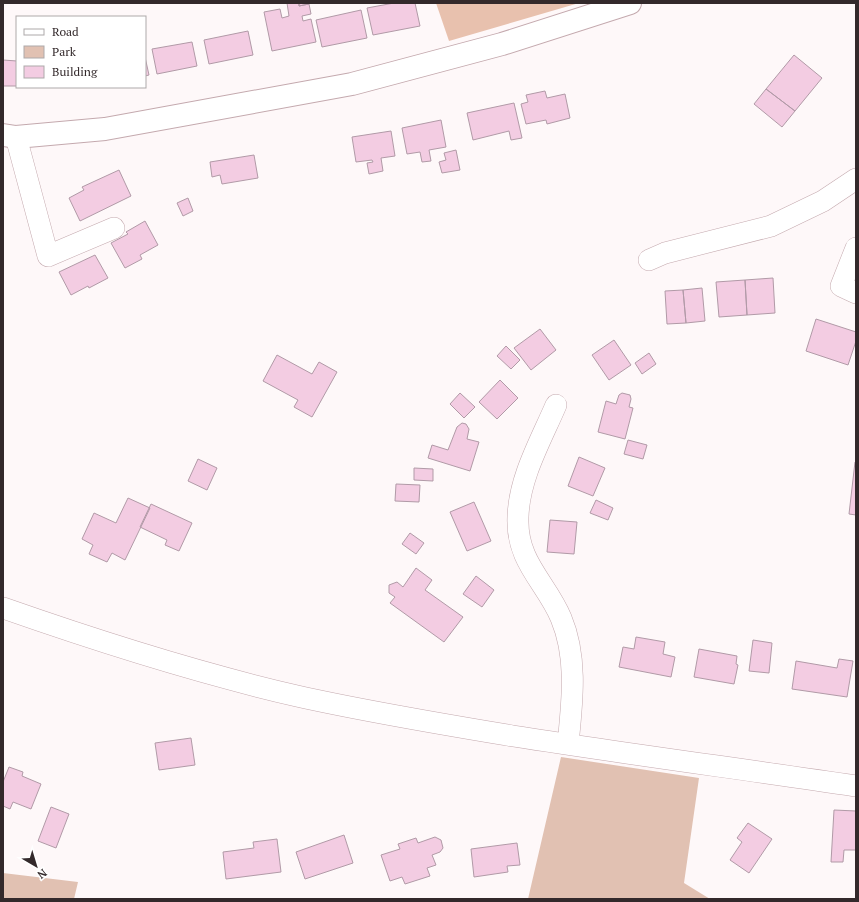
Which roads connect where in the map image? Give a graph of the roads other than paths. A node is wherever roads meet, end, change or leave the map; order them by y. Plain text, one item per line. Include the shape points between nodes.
1 (630, 3) edge
2 (9, 136) edge
3 (854, 187) edge
4 (114, 228) dead end
5 (856, 248) edge
6 (649, 260) dead end
7 (856, 293) edge
8 (556, 405) dead end
9 (3, 608) edge
10 (568, 744) junction
11 (856, 786) edge

1 - 2 street via 502,44 352,84 105,129
2 - 4 street via 48,256
3 - 6 street via 771,226 665,253
5 - 7 street via 840,286
8 - 10 street via 524,484 518,517 520,543 533,573 561,618 570,647 573,689
9 - 10 street via 88,638 187,668 298,696 409,719
10 - 11 street

